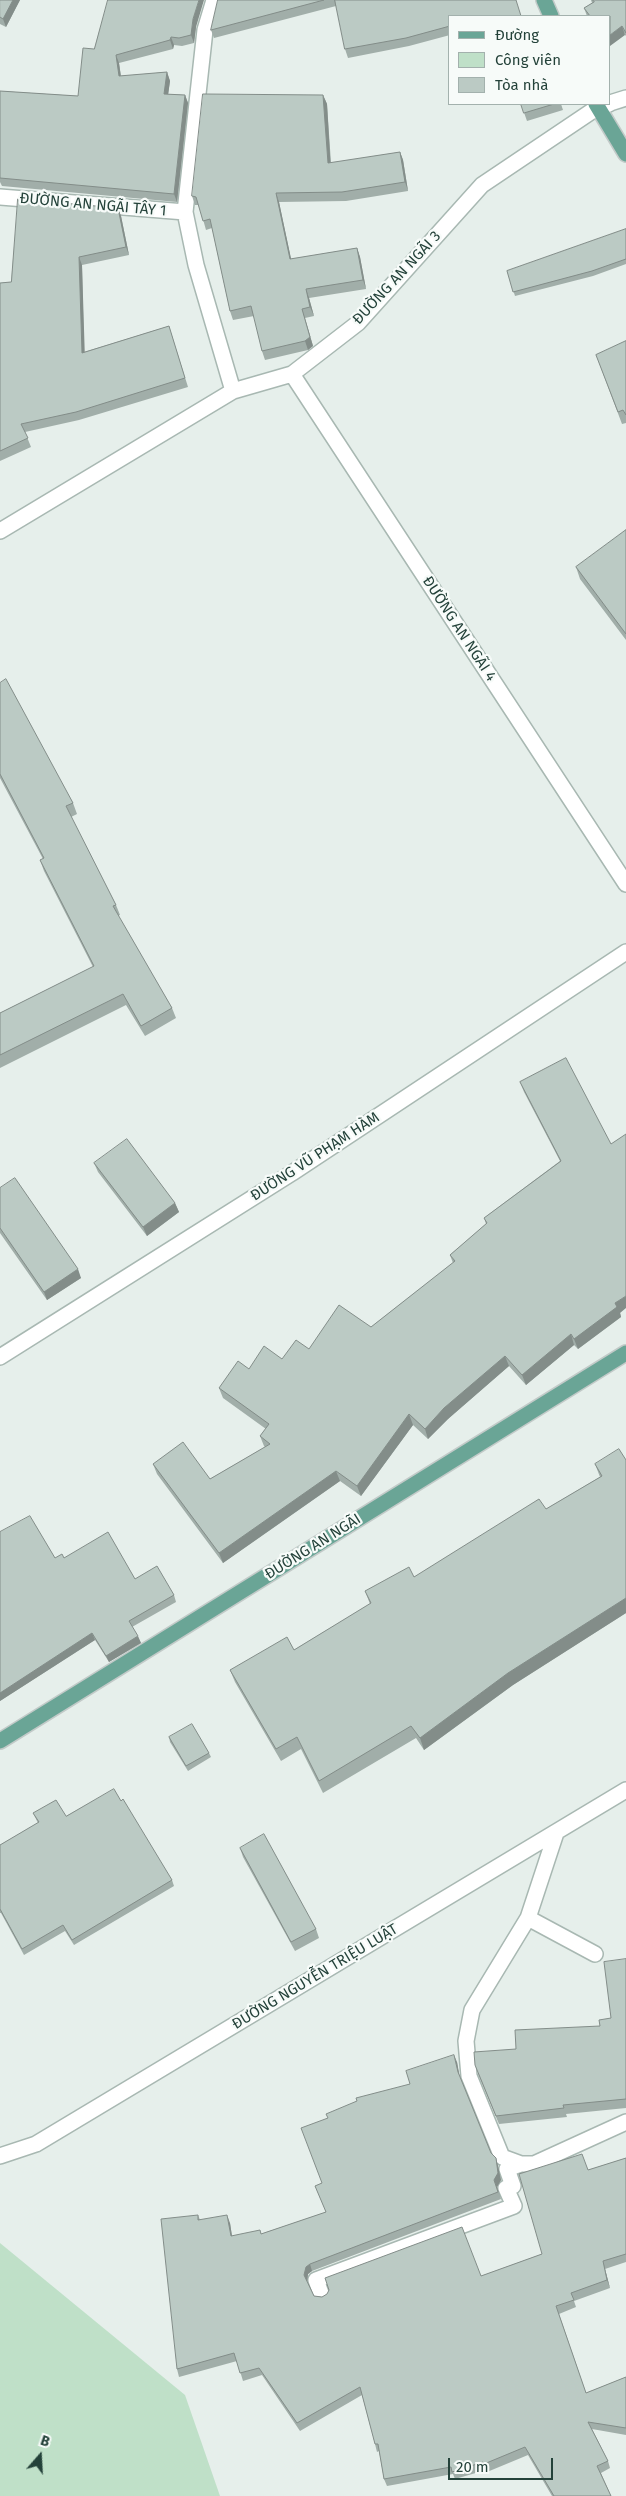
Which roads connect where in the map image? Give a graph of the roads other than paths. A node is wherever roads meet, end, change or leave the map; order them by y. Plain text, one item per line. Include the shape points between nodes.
1 (214, 0) edge
2 (544, 0) edge
3 (551, 15) edge
4 (626, 98) edge
5 (611, 103) edge
6 (603, 105) edge
7 (626, 154) edge
8 (0, 197) edge
9 (186, 212) junction
10 (292, 374) junction
11 (233, 391) junction
12 (0, 531) edge
13 (626, 884) edge
14 (626, 952) edge
15 (626, 1353) edge
16 (0, 1357) edge
17 (0, 1741) edge
18 (626, 1790) edge
19 (556, 1834) junction
20 (528, 1918) junction
21 (595, 1954) dead end
22 (626, 2122) edge
23 (0, 2156) edge
24 (521, 2164) junction
25 (322, 2296) edge

1 - 9 street via 205,30
2 - 3 main road
4 - 5 street, ĐƯỜNG AN NGÃI 3
6 - 7 main road
6 - 10 street, ĐƯỜNG AN NGÃI 3 via 482,185 358,323
8 - 9 street, ĐƯỜNG AN NGÃI TÂY 1
9 - 11 street via 196,266
10 - 11 street, ĐƯỜNG AN NGÃI 3
10 - 13 street, ĐƯỜNG AN NGÃI 4
11 - 12 street, ĐƯỜNG AN NGÃI 3
14 - 16 street, ĐƯỜNG VŨ PHẠM HÀM via 292,1173
15 - 17 main road, ĐƯỜNG AN NGÃI
18 - 19 street, ĐƯỜNG NGUYỄN TRIỆU LUẬT
19 - 20 street
19 - 23 street, ĐƯỜNG NGUYỄN TRIỆU LUẬT via 36,2144
20 - 21 street
20 - 24 street via 472,2010 466,2041 469,2076 502,2157
22 - 24 street via 534,2164
24 - 25 street via 507,2169 513,2186 506,2188 514,2206 316,2280

